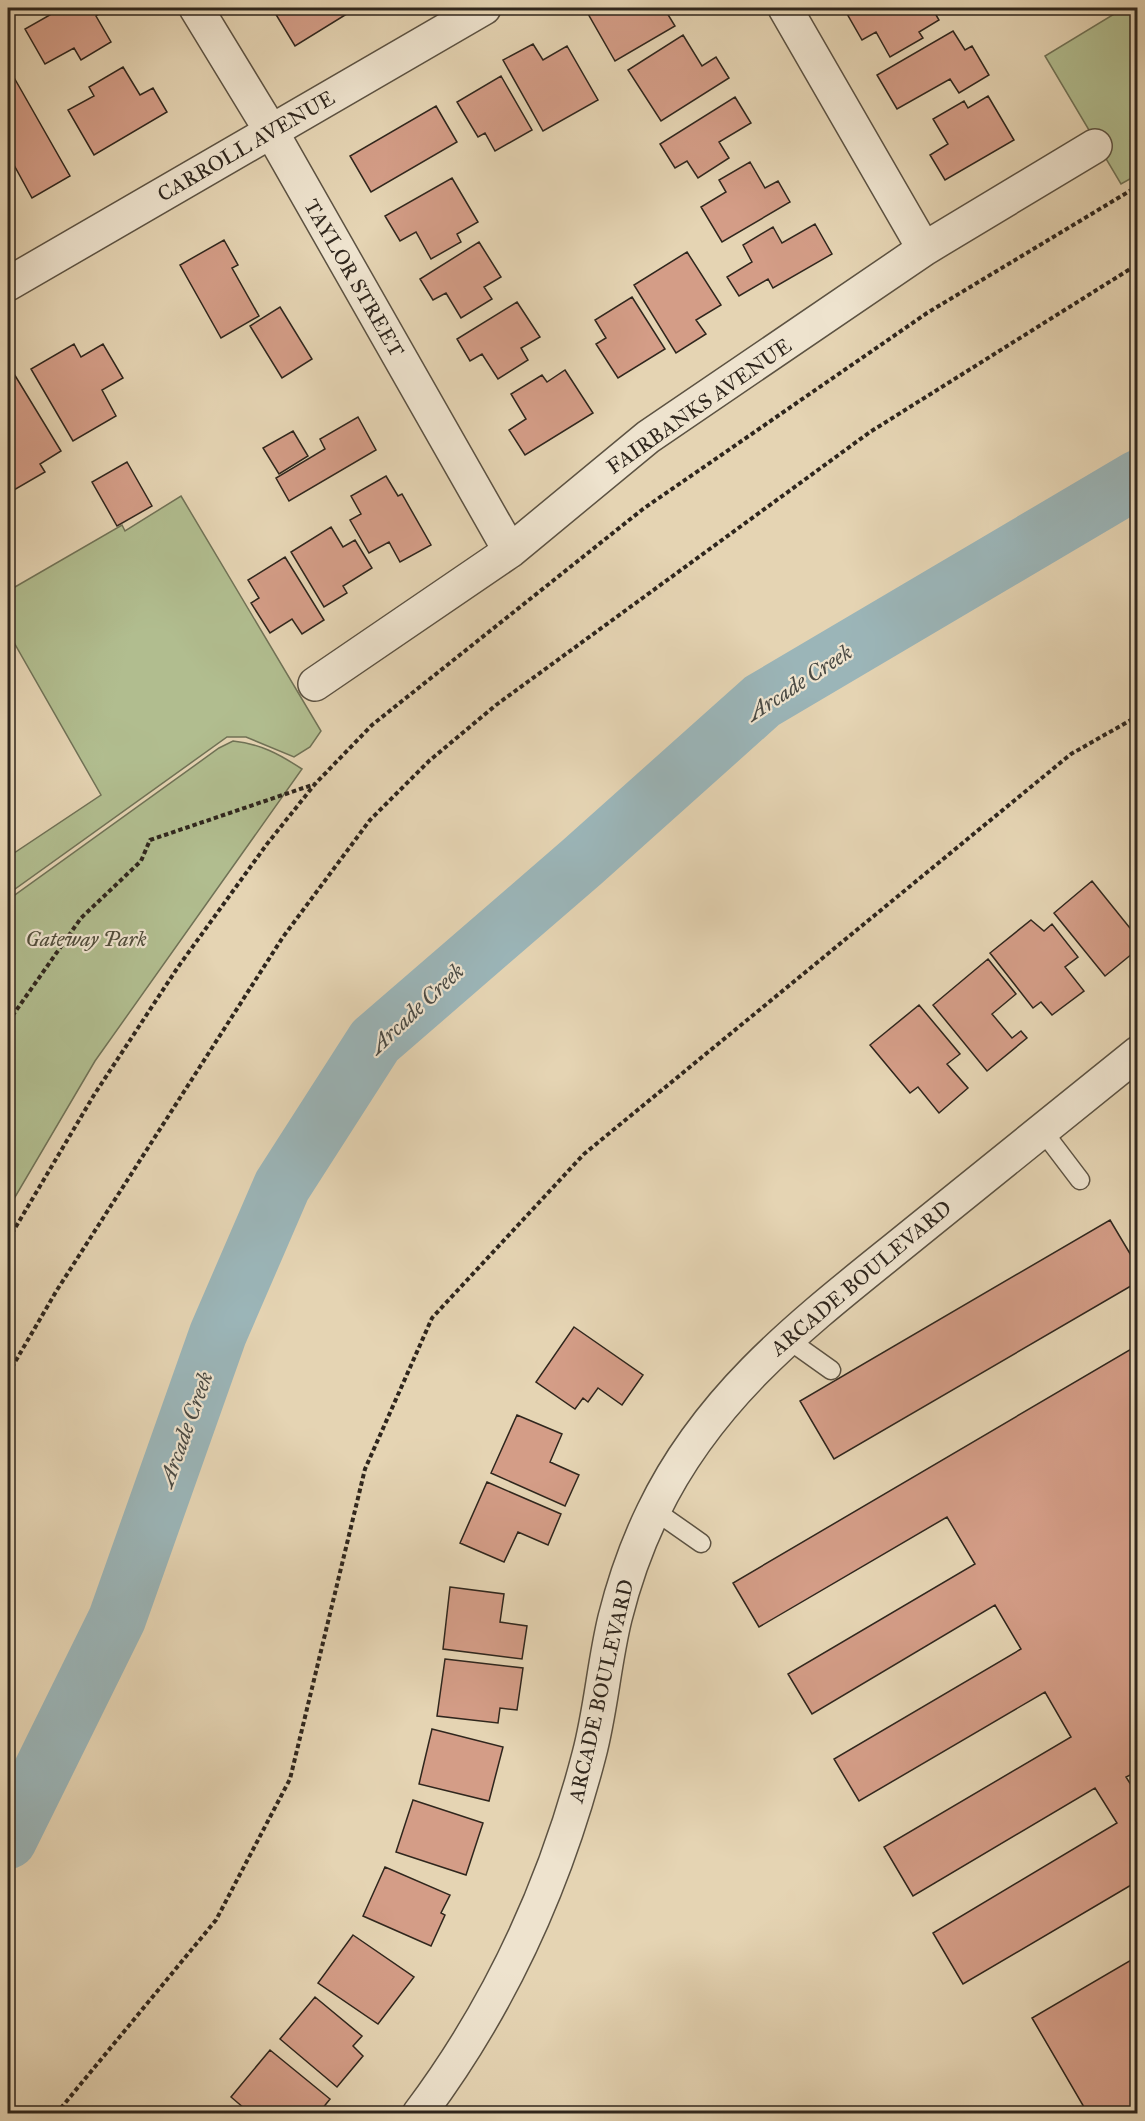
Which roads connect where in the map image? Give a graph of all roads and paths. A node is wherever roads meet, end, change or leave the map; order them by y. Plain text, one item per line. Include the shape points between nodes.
1 (196, 8) edge
2 (484, 8) edge
3 (785, 8) edge
4 (271, 131) junction
5 (1095, 146) dead end
6 (1137, 186) edge
7 (924, 249) junction
8 (1137, 264) edge
9 (8, 284) edge
10 (510, 551) junction
11 (315, 684) dead end
12 (1137, 716) edge
13 (315, 784) junction
14 (8, 1022) edge
15 (1137, 1053) edge
16 (1042, 1130) junction
17 (1080, 1180) dead end
18 (8, 1240) edge
19 (786, 1338) junction
20 (831, 1370) dead end
21 (8, 1374) edge
22 (654, 1510) junction
23 (701, 1544) dead end
24 (56, 2114) edge
25 (419, 2114) edge

1 - 4 street, TAYLOR STREET
2 - 4 street, CARROLL AVENUE
3 - 7 street
4 - 9 street, CARROLL AVENUE
4 - 10 street, TAYLOR STREET
5 - 7 street, FAIRBANKS AVENUE
6 - 13 path via 927,313 643,509 372,724
7 - 10 street, FAIRBANKS AVENUE via 648,437
8 - 21 path via 870,432 534,677 429,760 370,820 283,937 57,1290
10 - 11 street, FAIRBANKS AVENUE
12 - 24 path via 1071,754 584,1154 432,1318 365,1469 290,1779 216,1920
13 - 14 path via 150,840 141,861 81,918
13 - 18 path via 178,967 94,1095
15 - 16 street, ARCADE BOULEVARD
16 - 17 lane
16 - 19 street, ARCADE BOULEVARD
19 - 20 lane
19 - 22 street, ARCADE BOULEVARD via 733,1391 698,1436
22 - 23 lane
22 - 25 street, ARCADE BOULEVARD via 615,1618 590,1752 563,1847 495,1999

